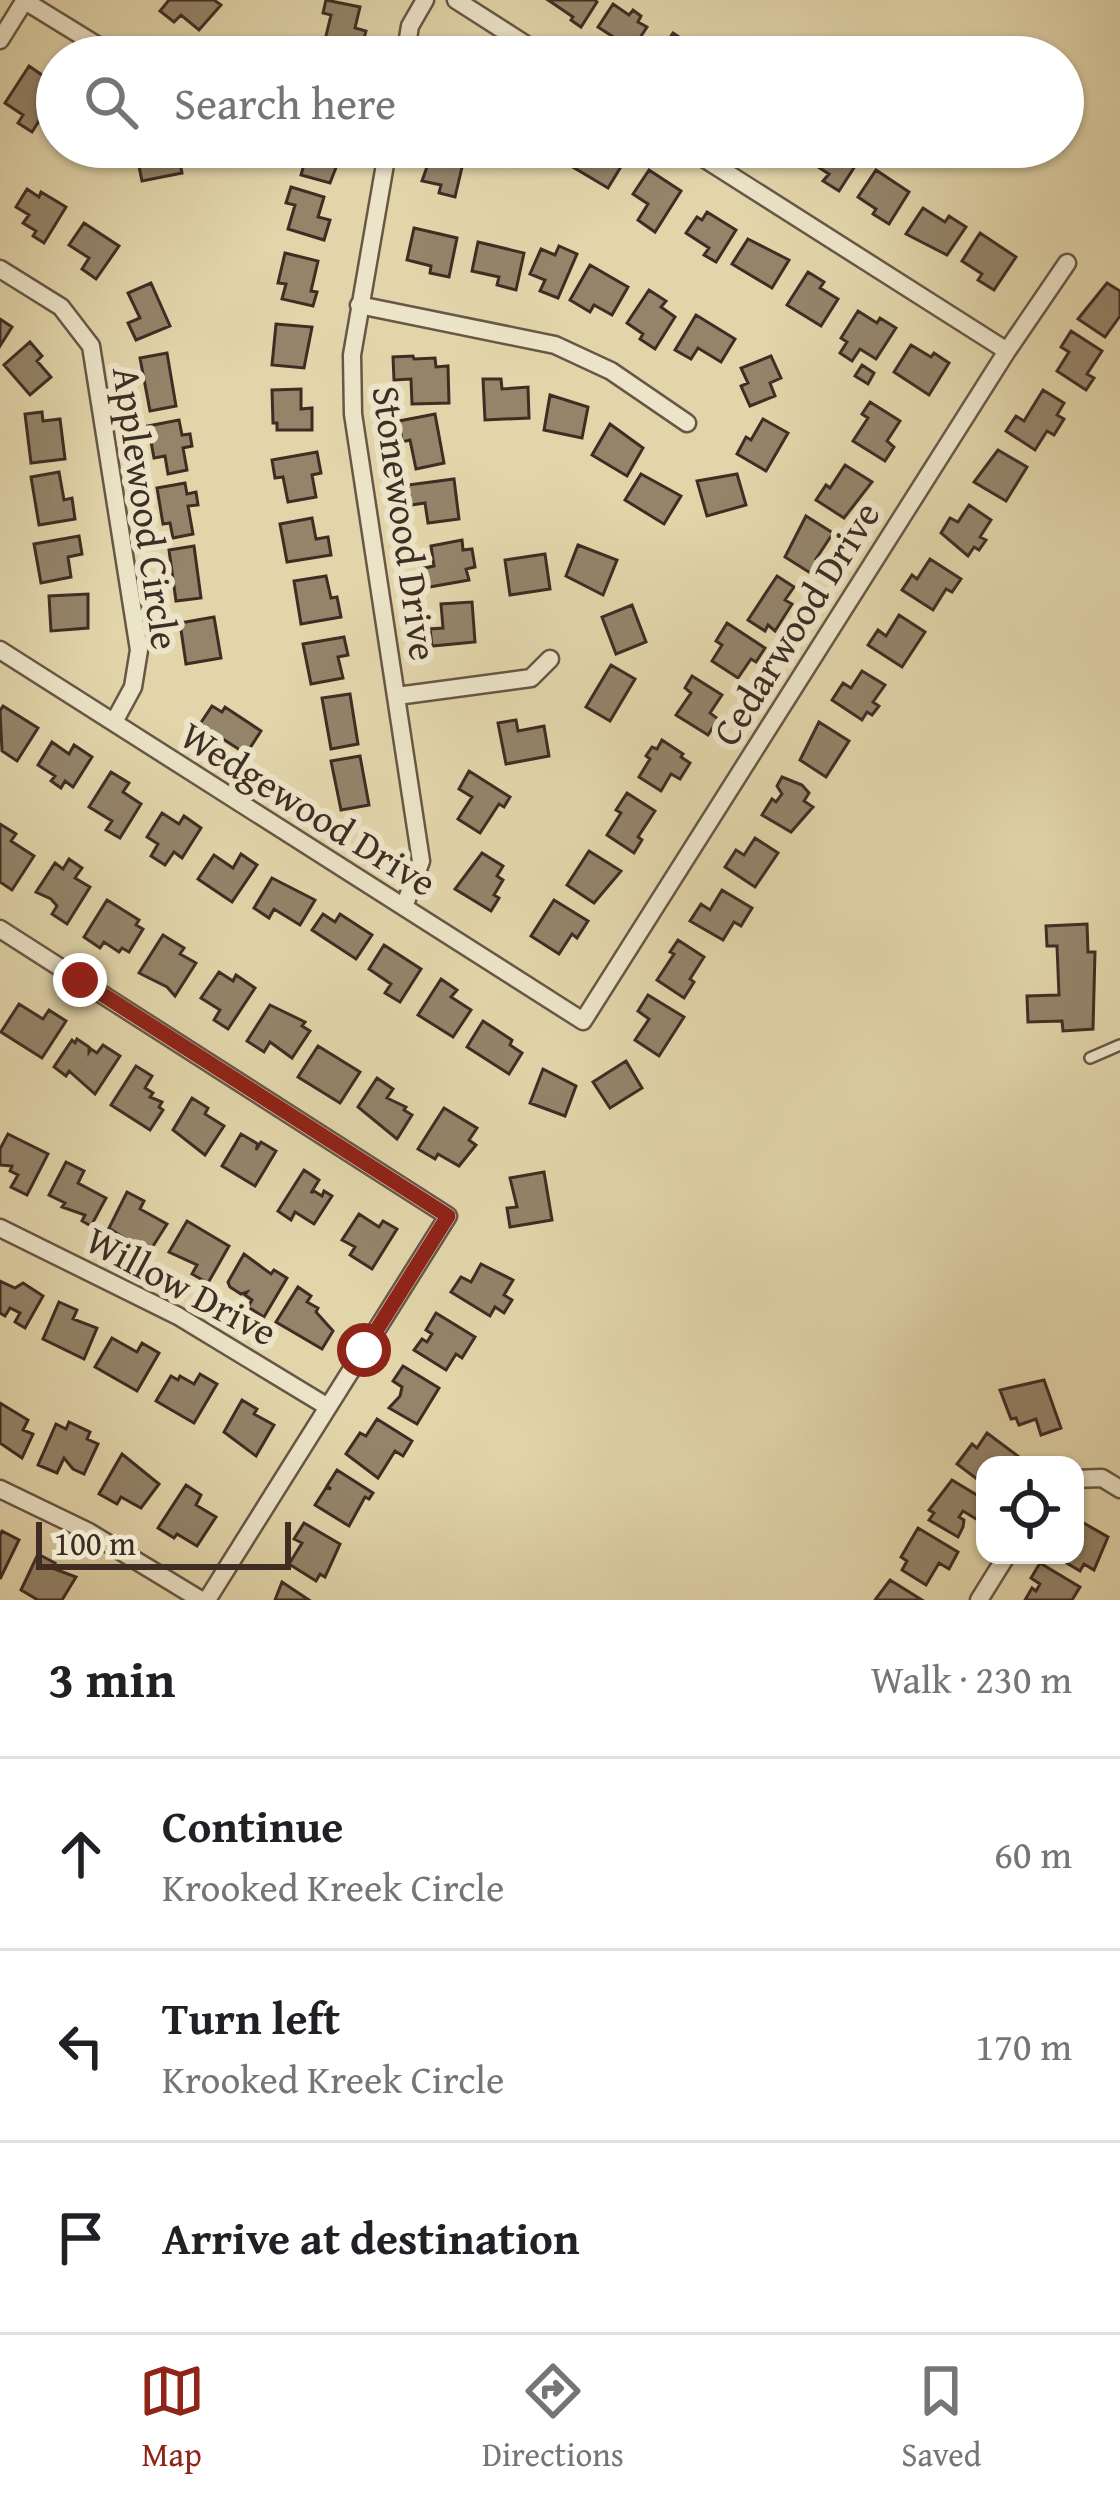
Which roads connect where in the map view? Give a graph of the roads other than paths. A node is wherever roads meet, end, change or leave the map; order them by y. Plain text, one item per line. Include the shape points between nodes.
1 (25, 0) edge
2 (425, 0) edge
3 (456, 0) edge
4 (82, 36) edge
5 (408, 36) edge
6 (512, 36) edge
7 (0, 40) edge
8 (384, 168) edge
9 (719, 168) edge
10 (1067, 263) dead end
11 (0, 268) edge
12 (359, 305) junction
13 (1006, 351) junction
14 (687, 423) dead end
15 (0, 650) edge
16 (550, 659) dead end
17 (397, 697) junction
18 (113, 722) junction
19 (404, 907) junction
20 (0, 929) edge
21 (583, 1021) joint
22 (1120, 1045) edge
23 (1090, 1058) dead end
24 (0, 1228) edge
25 (328, 1407) junction
26 (1084, 1479) edge
27 (0, 1489) edge
28 (1120, 1489) edge
29 (1001, 1564) edge
30 (204, 1600) edge
31 (979, 1600) edge

1 - 4 street
1 - 7 street
2 - 5 street
3 - 6 street
8 - 12 street, Stonewood Drive
9 - 13 street
10 - 13 street, Cedarwood Drive
11 - 18 street, Applewood Circle via 61,307 91,346 139,650 133,687
12 - 14 street via 555,345 611,371
12 - 17 street, Stonewood Drive via 353,414
13 - 21 street, Cedarwood Drive
15 - 18 street, Wedgewood Drive
16 - 17 street via 531,678
17 - 19 street, Stonewood Drive via 421,861
18 - 19 street, Wedgewood Drive
19 - 21 street, Wedgewood Drive
20 - 25 street via 448,1216
22 - 23 lane
24 - 25 street, Willow Drive via 178,1316
25 - 30 street
26 - 28 street
27 - 30 street
29 - 31 street

